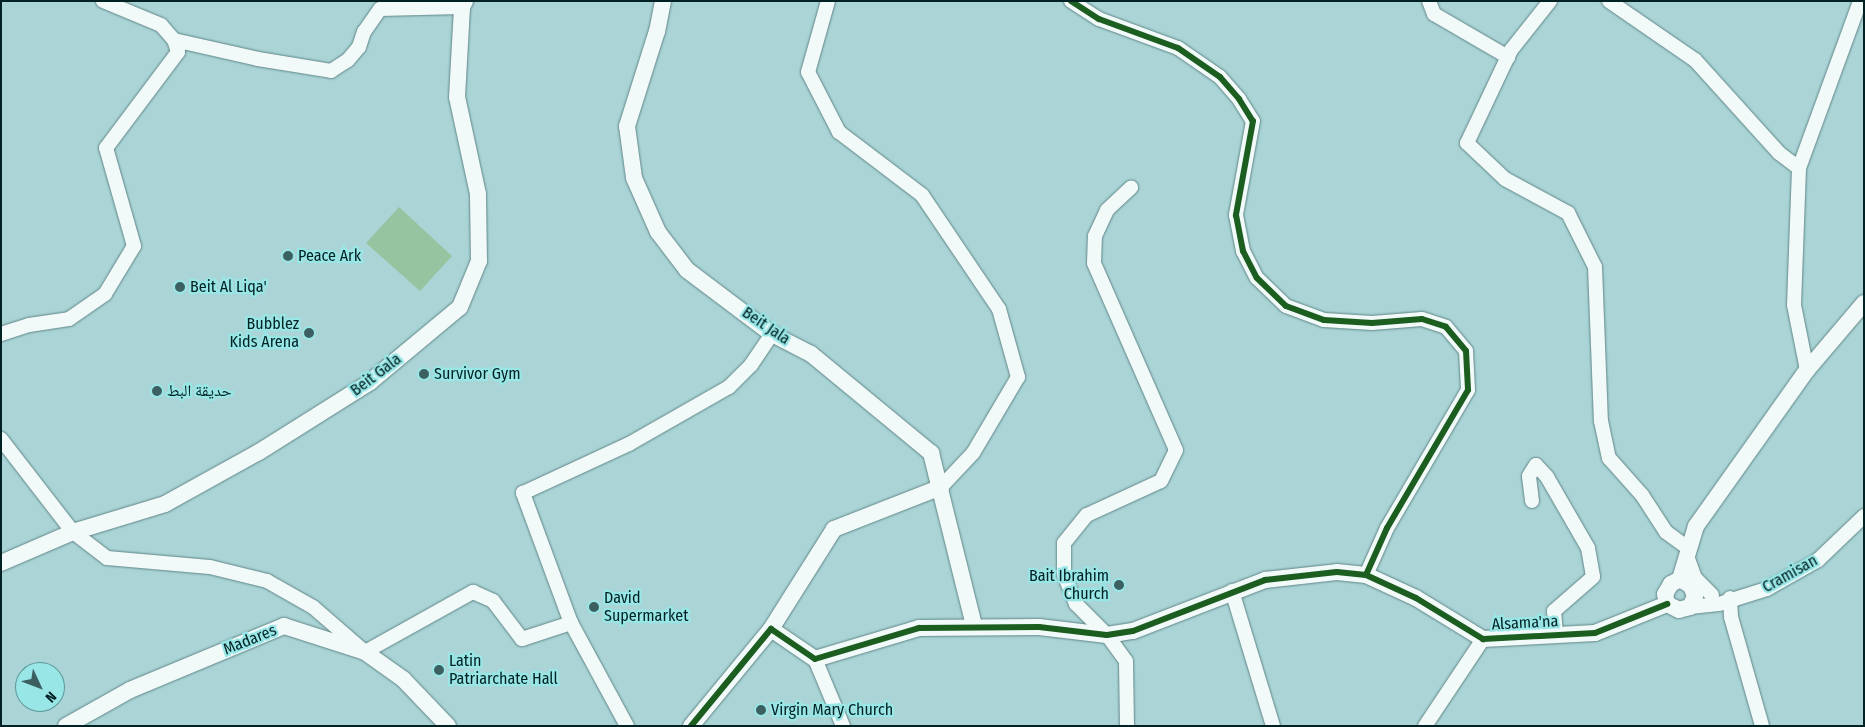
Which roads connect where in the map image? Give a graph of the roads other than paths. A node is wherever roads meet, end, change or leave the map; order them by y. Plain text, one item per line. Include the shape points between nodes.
1 (104, 1) edge
2 (663, 1) edge
3 (828, 1) edge
4 (1071, 1) edge
5 (1430, 1) edge
6 (1550, 1) edge
7 (1609, 1) edge
8 (1860, 1) edge
9 (464, 4) edge
10 (174, 40) junction
11 (1508, 57) junction
12 (1800, 168) junction
13 (1131, 188) dead end
14 (1864, 303) edge
15 (1, 334) edge
16 (772, 334) junction
17 (1807, 370) junction
18 (1, 439) edge
19 (941, 487) junction
20 (1532, 502) dead end
21 (1864, 516) edge
22 (73, 532) junction
23 (1688, 552) junction
24 (1, 563) edge
25 (1366, 575) junction
26 (1685, 582) junction
27 (1232, 591) junction
28 (1712, 595) junction
29 (1730, 598) junction
30 (1667, 604) junction
31 (1690, 607) junction
32 (571, 623) junction
33 (974, 626) junction
34 (771, 630) junction
35 (1107, 635) junction
36 (1556, 635) junction
37 (1483, 639) junction
38 (365, 652) junction
39 (815, 659) junction
40 (66, 726) edge
41 (448, 726) edge
42 (628, 726) edge
43 (691, 726) edge
44 (843, 726) edge
45 (1127, 726) edge
46 (1273, 726) edge
47 (1425, 726) edge
48 (1762, 726) edge

1 - 10 street via 161,25
2 - 16 street, Beit Jala via 657,31 627,126 634,178 658,232 687,270
3 - 19 street via 808,72 839,132 922,195 999,309 1018,377 973,453
4 - 25 street via 1099,19 1178,48 1220,77 1239,99 1253,120 1236,215 1243,251 1257,278 1286,306 1324,320 1372,323 1422,319 1446,327 1466,351 1470,374 1468,390 1387,528
5 - 11 street via 1434,14
6 - 11 street
7 - 12 street via 1695,60 1779,153
8 - 12 street
9 - 10 street via 380,9 364,32 359,47 348,60 331,71
9 - 22 street, Beit Gala via 457,97 478,194 479,261 460,307 370,382 259,452 165,504
10 - 15 street via 178,52 106,148 134,246 106,294 69,319 29,325
11 - 23 street via 1467,143 1505,179 1568,212 1595,267 1601,422 1609,458 1642,495 1666,532
12 - 17 street via 1794,305
13 - 35 street via 1108,210 1095,236 1094,263 1176,450 1161,481 1087,515 1064,543 1064,575 1076,604
14 - 17 street
16 - 19 street, Beit Jala via 811,354 931,453
16 - 32 street via 751,365 729,387 629,444 523,494
17 - 23 street via 1696,526
18 - 22 street
19 - 33 street, Beit Jala
19 - 34 street via 834,530
20 - 36 street via 1528,476 1536,465 1547,477 1588,548 1593,577 1554,611
21 - 29 street, Cramisan via 1818,560 1767,589
22 - 24 street, Beit Gala
22 - 38 street via 107,558 210,567 267,581 313,607
23 - 26 street
23 - 28 street via 1695,578
25 - 27 street, Alsama'na via 1337,572 1265,580
25 - 37 street, Alsama'na via 1416,598
26 - 28 street
26 - 30 street via 1667,589
26 - 31 street via 1695,596
27 - 35 street, Alsama'na via 1142,628
27 - 46 street
28 - 29 street
29 - 31 street, Cramisan via 1719,604
29 - 48 street via 1731,617
30 - 31 street via 1679,610
30 - 36 street, Alsama'na via 1595,633
32 - 38 street via 522,639 493,600 473,592
32 - 42 street
33 - 35 street, Alsama'na via 1039,627
33 - 39 street, Alsama'na via 919,628
34 - 39 street
34 - 43 street
35 - 45 street via 1126,661
36 - 37 street, Alsama'na
37 - 47 street, Alsama'na
38 - 40 street, Madares via 284,626 130,690
38 - 41 street, Madares via 403,679
39 - 44 street

